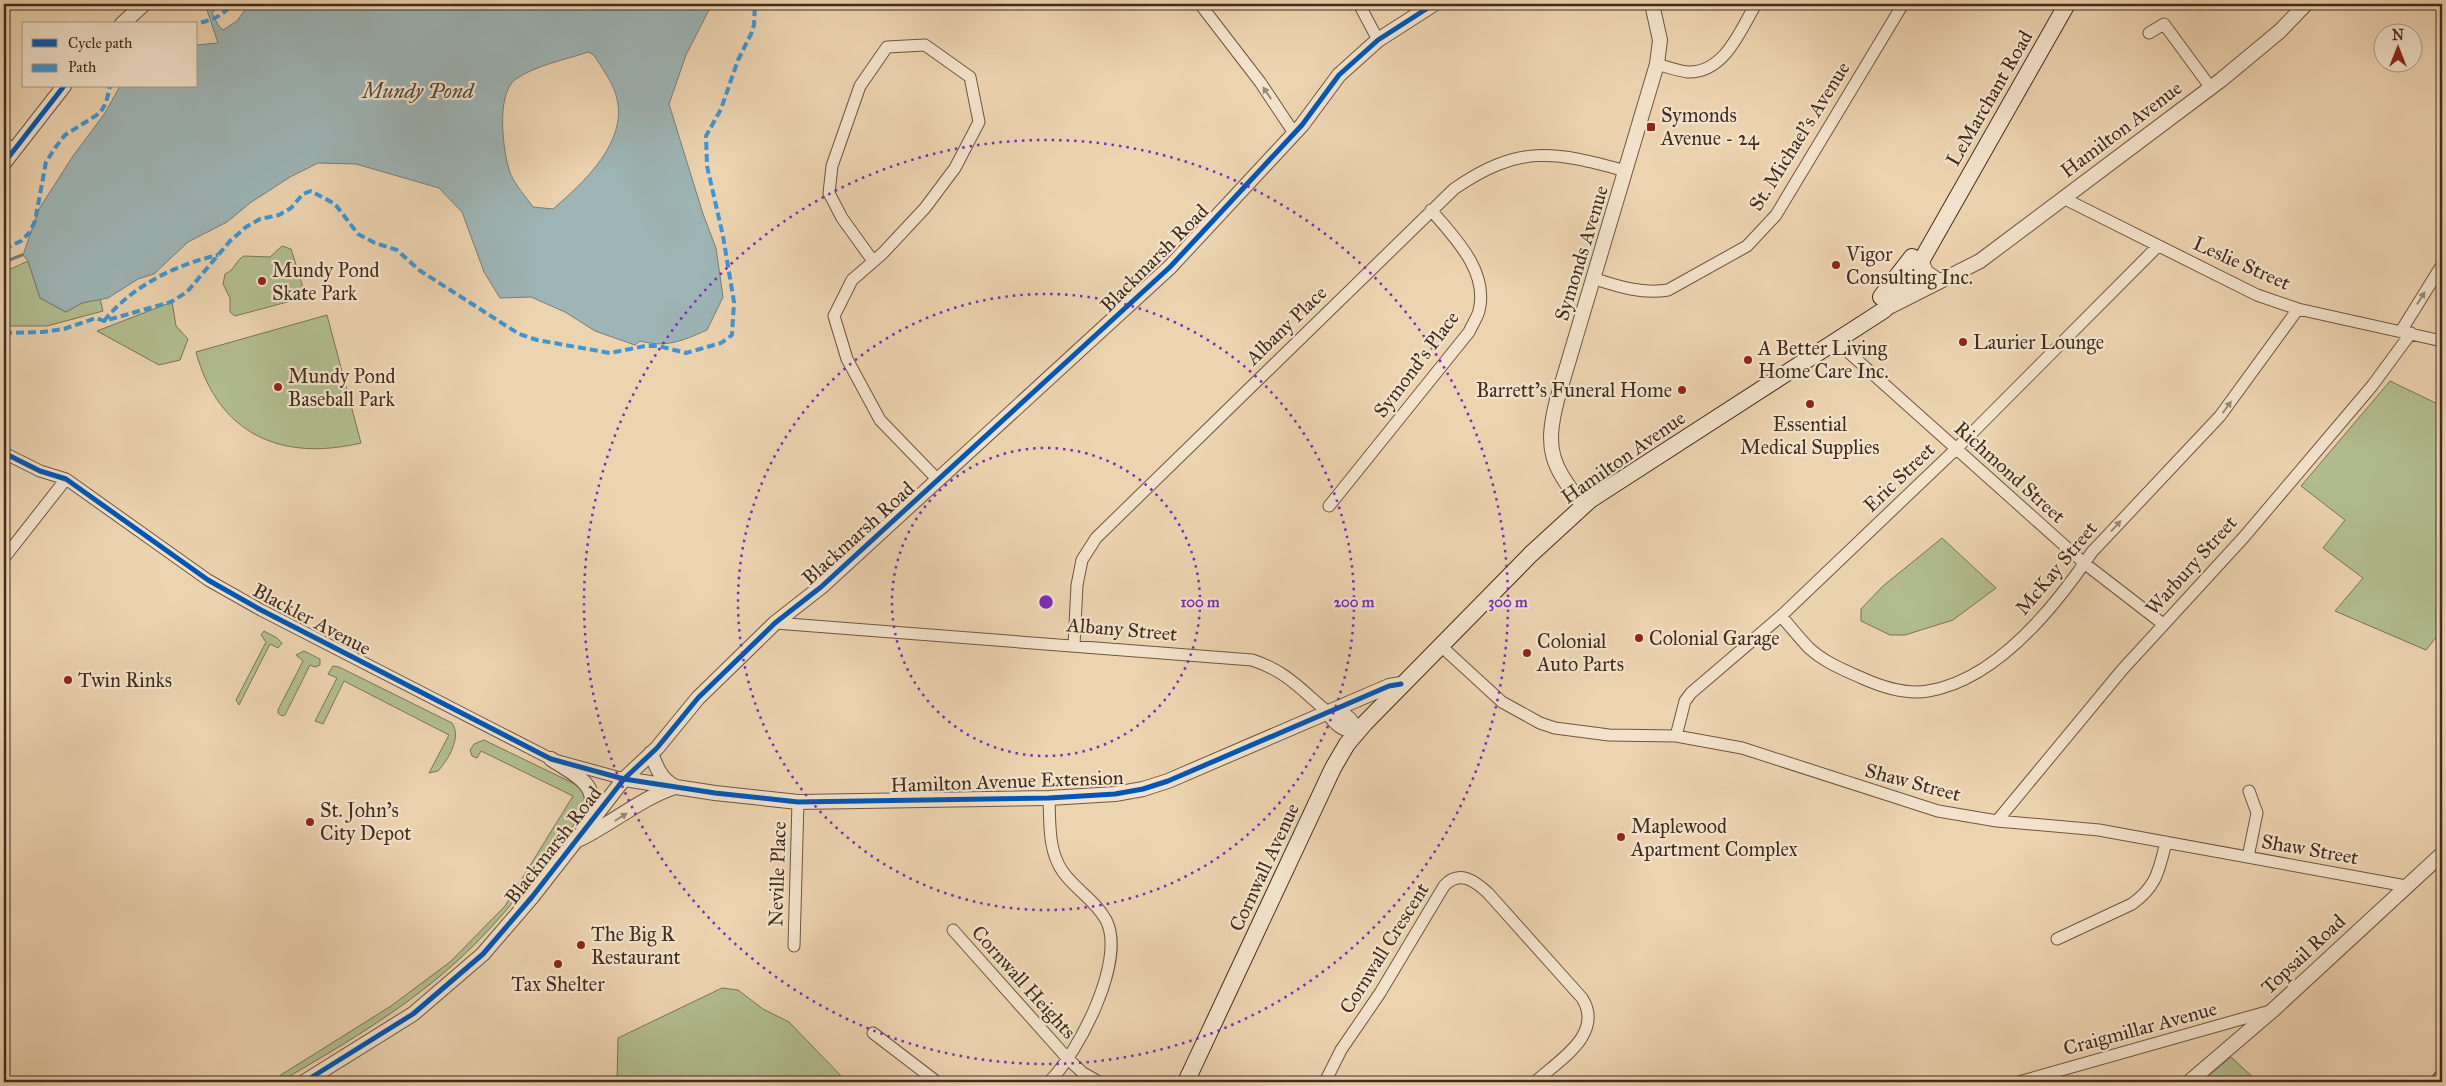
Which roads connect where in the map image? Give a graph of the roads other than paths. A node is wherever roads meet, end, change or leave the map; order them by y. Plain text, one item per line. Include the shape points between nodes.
1 (144, 4) edge
2 (1200, 4) edge
3 (1359, 4) edge
4 (1434, 4) edge
5 (1652, 4) edge
6 (1756, 4) edge
7 (1902, 4) edge
8 (2067, 4) edge
9 (2306, 4) edge
10 (124, 22) edge
11 (2149, 33) dead end
12 (1378, 40) junction
13 (1657, 64) junction
14 (62, 88) edge
15 (2211, 88) junction
16 (1294, 133) junction
17 (9, 146) edge
18 (4, 163) edge
19 (1626, 171) junction
20 (2066, 199) junction
21 (1431, 210) junction
22 (1948, 213) junction
23 (2158, 246) junction
24 (1921, 260) junction
25 (873, 261) junction
26 (2442, 265) edge
27 (1952, 276) junction
28 (1595, 279) junction
29 (1936, 279) junction
30 (1908, 284) junction
31 (1890, 287) junction
32 (2298, 308) junction
33 (1884, 310) junction
34 (2406, 332) junction
35 (1843, 338) junction
36 (2442, 341) edge
37 (1956, 449) junction
38 (4, 453) edge
39 (66, 479) junction
40 (938, 480) junction
41 (1328, 506) dead end
42 (1582, 506) junction
43 (4, 558) edge
44 (2084, 563) junction
45 (1781, 616) junction
46 (775, 623) junction
47 (2163, 624) junction
48 (1074, 645) junction
49 (1441, 646) junction
50 (1401, 684) junction
51 (1329, 713) junction
52 (1357, 732) junction
53 (1676, 736) junction
54 (651, 753) junction
55 (551, 759) junction
56 (624, 779) junction
57 (676, 787) junction
58 (2249, 791) dead end
59 (1049, 798) junction
60 (798, 802) junction
61 (1997, 821) junction
62 (578, 840) junction
63 (2166, 842) junction
64 (2442, 854) edge
65 (2248, 857) junction
66 (2406, 886) junction
67 (953, 930) dead end
68 (2057, 939) dead end
69 (794, 946) dead end
70 (2272, 1011) junction
71 (873, 1033) dead end
72 (1068, 1059) junction
73 (2442, 1078) edge
74 (304, 1082) edge
75 (937, 1082) edge
76 (1049, 1082) edge
77 (1099, 1082) edge
78 (1186, 1082) edge
79 (1325, 1082) edge
80 (1535, 1082) edge
81 (2019, 1082) edge
82 (2189, 1082) edge
83 (2439, 1082) edge

1 - 10 street
16 -> 2 street
3 - 12 street
4 - 12 street, Blackmarsh Road
5 - 13 street, Symonds Avenue via 1660,40
6 - 13 street via 1726,54 1712,65 1688,72
7 - 28 street, St. Michael's Avenue via 1776,215 1747,246 1668,290 1636,291
8 - 22 main road, LeMarchant Road
9 - 15 street, Hamilton Avenue via 2280,31
11 - 15 street via 2164,24
12 - 16 street, Blackmarsh Road via 1339,75
13 - 19 street, Symonds Avenue
14 - 17 street
15 - 20 street, Hamilton Avenue
16 - 40 street, Blackmarsh Road via 1170,267
17 - 18 street
19 - 21 street, Albany Place via 1569,156 1528,156 1490,167 1473,176 1454,188
19 - 28 street, Symonds Avenue
20 - 23 street, Leslie Street
20 - 27 street, Hamilton Avenue via 1980,261
21 - 41 street, Symond's Place via 1463,246 1480,291 1479,311 1469,332
21 - 48 street, Albany Place via 1096,538 1082,560
22 - 24 main road, LeMarchant Road
22 - 31 main road, LeMarchant Road
23 - 32 street, Leslie Street via 2257,295
23 - 37 street, Eric Street
24 - 29 street via 1926,272
24 - 30 main road, LeMarchant Road
25 - 25 street via 924,208 956,168 979,122 970,77 925,45 887,47 860,86 832,166 829,193 842,218
25 - 40 street via 852,280 834,316 847,359 880,420
34 -> 26 street, Warbury Street
27 - 29 street, Hamilton Avenue
27 - 33 street, Hamilton Avenue
28 - 42 street, Symonds Avenue via 1550,432 1555,462
29 - 30 street, Hamilton Avenue
30 - 31 street, Hamilton Avenue
30 - 33 main road, LeMarchant Road
31 - 35 main road, Hamilton Avenue
32 - 34 street, Leslie Street
44 -> 32 street, McKay Street via 2220,416
33 - 35 main road, Hamilton Avenue
34 - 36 street, Leslie Street
34 - 47 street, Warbury Street via 2372,386 2244,536
35 - 37 street, Richmond Street
35 - 42 main road, Hamilton Avenue
37 - 44 street, Richmond Street
37 - 45 street, Eric Street
38 - 39 street, Blackler Avenue via 40,471
39 - 43 street
39 - 55 street, Blackler Avenue via 208,580 292,627
40 - 46 street, Blackmarsh Road via 821,587
42 - 49 main road, Hamilton Avenue
44 - 45 street, McKay Street via 2076,577 2014,647 1965,678 1927,692 1896,690 1830,663 1810,648
44 - 47 street, Richmond Street
45 - 53 street, Eric Street via 1691,693 1685,700
46 - 48 street, Albany Street
46 - 54 street, Blackmarsh Road via 698,698
47 - 61 street, Warbury Street
48 - 51 street, Albany Street via 1252,660 1284,674
49 - 50 main road, Hamilton Avenue
49 - 53 street, Shaw Street via 1502,702 1540,723 1609,735
50 - 51 street, Hamilton Avenue Extension via 1389,686
50 - 52 main road, Cornwall Avenue
51 - 52 street, Albany Street via 1345,730
51 - 59 street, Hamilton Avenue Extension via 1142,789
52 - 78 main road, Cornwall Avenue via 1334,768
53 - 61 street, Shaw Street via 1742,748 1938,811
54 - 56 street, Blackmarsh Road
54 - 57 street via 661,775
55 - 56 street, Blackler Avenue
55 - 62 street via 584,781 592,792 591,812
56 - 57 street, Hamilton Avenue Extension
56 - 62 street, Blackmarsh Road
57 - 60 street, Hamilton Avenue Extension
62 -> 57 street
58 - 65 street via 2257,813
59 - 60 street, Hamilton Avenue Extension
59 - 72 street, Cornwall Heights via 1053,852 1064,872 1105,918 1111,943 1106,981
60 - 69 street, Neville Place
61 - 63 street, Shaw Street via 2099,830
62 - 74 street, Blackmarsh Road via 483,954 447,987 397,1025
63 - 65 street, Shaw Street
63 - 68 street via 2156,880 2142,897
64 - 66 street, Topsail Road
65 - 66 street, Shaw Street
66 - 70 street, Topsail Road
67 - 72 street, Cornwall Heights
70 - 81 street, Craigmillar Avenue
70 - 82 street, Topsail Road
71 - 75 street
72 - 76 street, Cornwall Heights
72 - 77 street, Cornwall Heights
73 - 83 main road
79 - 80 street, Cornwall Crescent via 1341,1050 1380,993 1444,886 1456,878 1473,879 1488,893 1582,998 1587,1008 1589,1019 1581,1040

